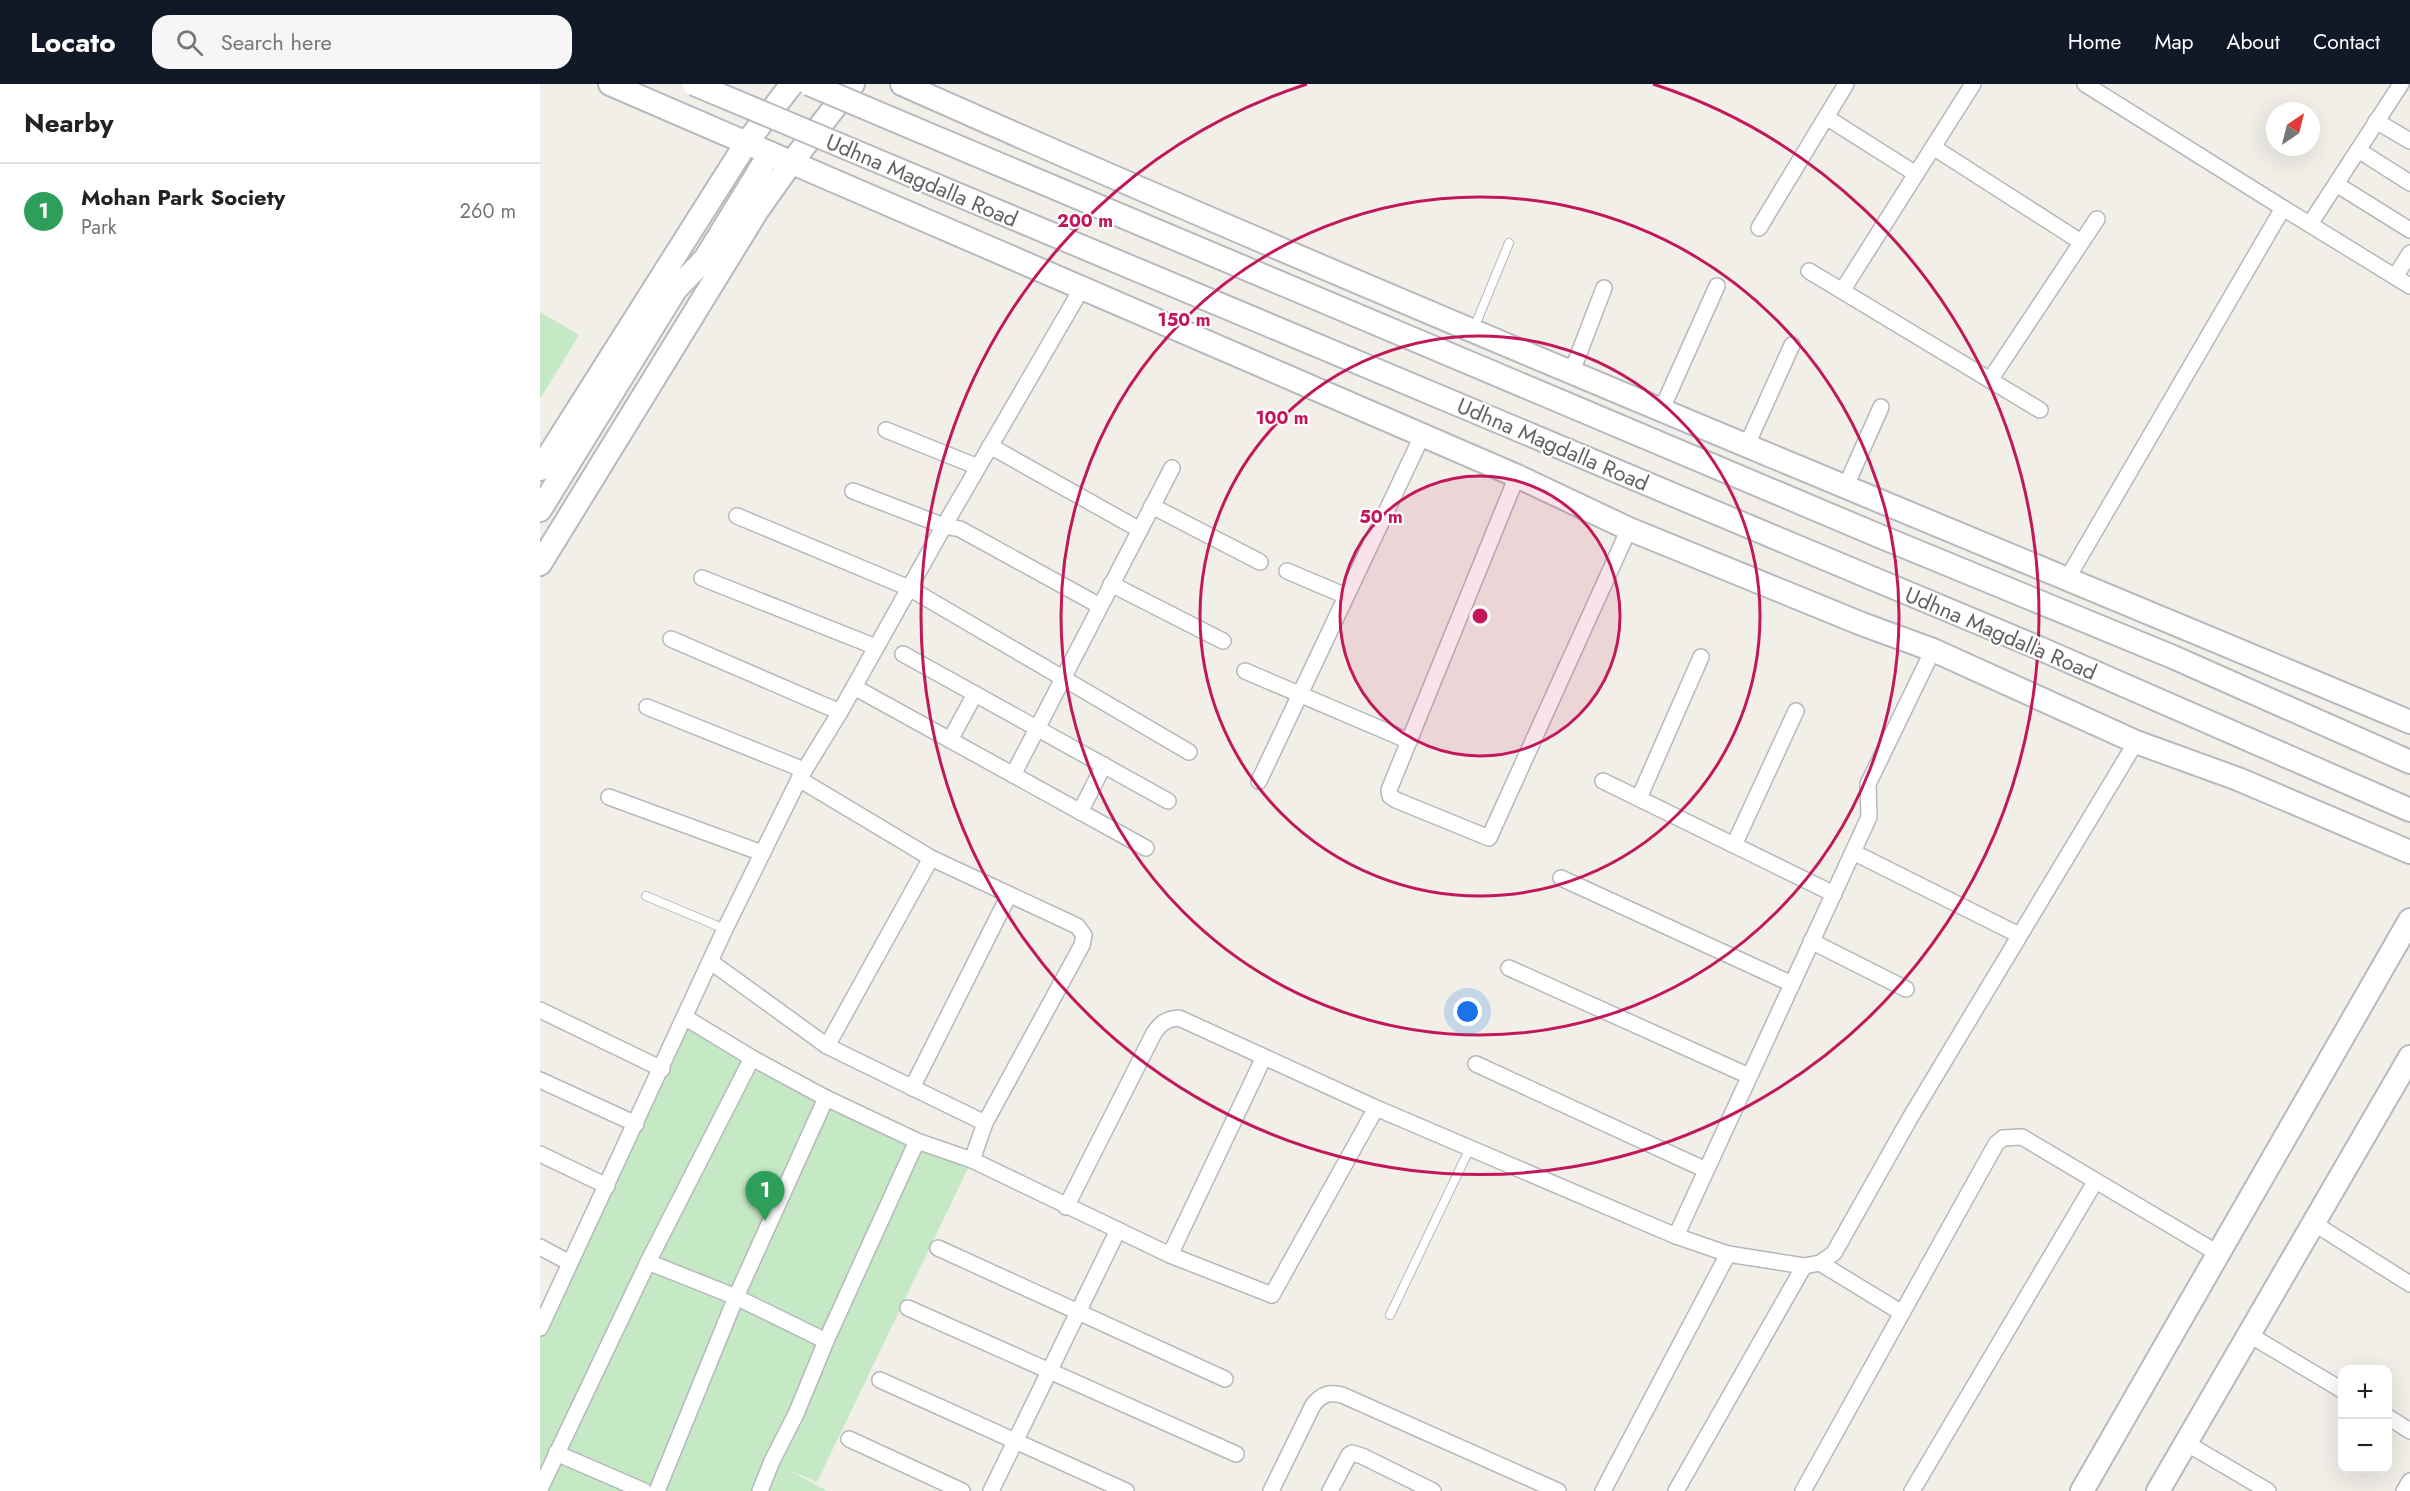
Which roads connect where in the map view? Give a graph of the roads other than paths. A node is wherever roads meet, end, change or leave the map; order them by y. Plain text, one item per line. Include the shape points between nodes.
1 (610, 84) edge
2 (694, 84) edge
3 (792, 84) edge
4 (808, 84) edge
5 (853, 84) edge
6 (902, 84) edge
7 (1846, 84) edge
8 (1973, 84) edge
9 (2085, 84) edge
10 (2403, 89) edge
11 (1826, 117) junction
12 (2376, 121) junction
13 (2410, 141) edge
14 (747, 142) junction
15 (1933, 147) junction
16 (2358, 150) junction
17 (770, 153) junction
18 (791, 163) junction
19 (1916, 174) junction
20 (2410, 183) edge
21 (2336, 184) junction
22 (2283, 208) junction
23 (2097, 219) dead end
24 (2310, 224) junction
25 (1759, 228) dead end
26 (2410, 230) edge
27 (2081, 242) junction
28 (1509, 243) dead end
29 (2410, 253) edge
30 (705, 259) junction
31 (1809, 271) dead end
32 (2395, 277) junction
33 (1717, 286) dead end
34 (2410, 286) edge
35 (1082, 288) junction
36 (1604, 288) dead end
37 (1842, 291) junction
38 (1473, 332) junction
39 (1792, 345) dead end
40 (1571, 374) junction
41 (1990, 380) junction
42 (1881, 406) dead end
43 (2040, 410) dead end
44 (1660, 411) junction
45 (886, 430) dead end
46 (1422, 436) junction
47 (990, 446) junction
48 (1746, 447) junction
49 (978, 467) junction
50 (1172, 468) dead end
51 (540, 469) edge
52 (1517, 476) junction
53 (1845, 488) junction
54 (853, 491) dead end
55 (1152, 506) junction
56 (540, 510) edge
57 (736, 516) dead end
58 (944, 526) junction
59 (1629, 529) junction
60 (1140, 530) junction
61 (540, 543) edge
62 (1260, 562) dead end
63 (540, 564) edge
64 (1287, 571) dead end
65 (702, 578) dead end
66 (2067, 579) junction
67 (1112, 585) junction
68 (909, 588) junction
69 (1346, 596) junction
70 (1100, 606) junction
71 (671, 639) dead end
72 (1223, 641) dead end
73 (876, 647) junction
74 (1933, 650) junction
75 (903, 654) dead end
76 (1701, 657) dead end
77 (1245, 671) dead end
78 (1063, 678) junction
79 (854, 687) junction
80 (975, 694) junction
81 (1300, 694) junction
82 (647, 707) dead end
83 (1796, 711) dead end
84 (840, 712) junction
85 (2410, 722) edge
86 (1037, 728) junction
87 (950, 741) junction
88 (1409, 741) junction
89 (2136, 742) junction
90 (1189, 752) dead end
91 (2410, 762) edge
92 (1104, 765) junction
93 (801, 774) junction
94 (1013, 775) junction
95 (1259, 781) dead end
96 (1603, 781) dead end
97 (609, 797) dead end
98 (1639, 798) junction
99 (1168, 801) dead end
100 (2410, 810) edge
101 (1080, 812) junction
102 (1734, 845) junction
103 (1146, 848) dead end
104 (1853, 852) junction
105 (2410, 852) edge
106 (762, 853) junction
107 (931, 858) junction
108 (1561, 878) dead end
109 (1834, 894) junction
110 (1009, 895) junction
111 (646, 896) dead end
112 (2410, 920) edge
113 (725, 929) junction
114 (2019, 935) junction
115 (1811, 942) junction
116 (711, 963) junction
117 (1509, 968) dead end
118 (1792, 984) junction
119 (1906, 989) dead end
120 (540, 1010) edge
121 (686, 1018) junction
122 (827, 1046) junction
123 (1264, 1057) junction
124 (2410, 1057) edge
125 (752, 1058) junction
126 (1476, 1064) dead end
127 (662, 1069) junction
128 (1749, 1076) junction
129 (540, 1080) edge
130 (912, 1088) junction
131 (826, 1098) junction
132 (1376, 1108) junction
133 (985, 1123) junction
134 (636, 1124) junction
135 (916, 1141) junction
136 (1470, 1148) junction
137 (540, 1154) edge
138 (972, 1160) junction
139 (1706, 1170) junction
140 (2095, 1182) junction
141 (607, 1186) junction
142 (1065, 1207) junction
143 (2314, 1224) junction
144 (1118, 1230) junction
145 (1676, 1236) junction
146 (540, 1247) edge
147 (938, 1248) dead end
148 (1728, 1254) junction
149 (2219, 1254) junction
150 (1170, 1256) junction
151 (648, 1262) junction
152 (570, 1263) junction
153 (1820, 1263) junction
154 (1804, 1266) junction
155 (2410, 1284) edge
156 (736, 1297) junction
157 (908, 1308) dead end
158 (1902, 1313) junction
159 (1079, 1314) junction
160 (1390, 1315) dead end
161 (540, 1328) edge
162 (2248, 1334) junction
163 (826, 1341) junction
164 (1050, 1373) junction
165 (1225, 1379) dead end
166 (880, 1380) dead end
167 (2338, 1387) edge
168 (2390, 1419) edge
169 (2410, 1431) edge
170 (849, 1439) dead end
171 (1015, 1442) junction
172 (2186, 1443) junction
173 (556, 1453) junction
174 (1236, 1454) dead end
175 (2410, 1481) edge
176 (540, 1489) edge
177 (1426, 1490) edge
178 (644, 1491) edge
179 (657, 1491) edge
180 (760, 1491) edge
181 (962, 1491) edge
182 (991, 1491) edge
183 (1126, 1491) edge
184 (1271, 1491) edge
185 (1330, 1491) edge
186 (1558, 1491) edge
187 (1603, 1491) edge
188 (1676, 1491) edge
189 (1803, 1491) edge
190 (1912, 1491) edge
191 (2082, 1491) edge
192 (2158, 1491) edge
193 (2268, 1491) edge
194 (2404, 1491) edge

1 - 14 main road
2 - 100 main road, Udhna Magdalla Road, bridge via 2043,650
3 - 14 main road
4 - 91 main road, Udhna Magdalla Road, bridge via 2173,657
5 - 18 main road
6 - 38 main road
7 - 11 street
8 - 15 street
9 - 22 street
10 - 12 street
11 - 19 street
11 - 25 street
12 - 13 street
12 - 16 street
14 - 17 main road
14 - 51 main road
15 - 19 street
15 - 27 street
16 - 20 street
16 - 21 street
17 - 18 main road
17 - 30 main road
18 - 35 main road
18 - 63 main road via 751,221
19 - 37 street
21 - 24 street
21 - 26 street
22 - 24 street
22 - 66 street
23 - 27 street
24 - 32 street
27 - 41 street
28 - 38 lane
29 - 32 street
30 - 56 main road via 676,289
30 - 61 main road via 694,297
31 - 37 street
32 - 34 street
33 - 44 street
35 - 46 main road
35 - 47 street
36 - 40 street
37 - 41 street
38 - 40 main road
39 - 48 street
40 - 44 main road
41 - 43 street
42 - 53 street
44 - 48 main road
45 - 49 street
46 - 52 main road
46 - 69 street
47 - 49 street
47 - 60 street
48 - 53 main road
49 - 58 street
50 - 55 street
52 - 59 main road
52 - 88 street
53 - 66 main road
54 - 58 street
55 - 60 street
55 - 62 street
57 - 68 street
58 - 68 street
58 - 70 street via 960,528
59 - 74 main road
59 - 88 street via 1489,838 1390,796
60 - 67 street
64 - 69 street
65 - 73 street
66 - 85 main road
67 - 70 street
67 - 72 street
68 - 73 street
68 - 78 street
69 - 81 street
70 - 78 street
71 - 84 street
73 - 79 street
74 - 89 main road
74 - 104 street via 1868,784 1869,817
75 - 80 street
76 - 98 street
77 - 81 street
78 - 86 street
78 - 90 street
79 - 84 street
79 - 87 street
80 - 86 street
80 - 87 street
81 - 88 street
81 - 95 street
82 - 93 street
83 - 102 street
84 - 93 street
86 - 92 street
86 - 94 street
87 - 94 street
89 - 105 main road via 2238,779
89 - 114 street
92 - 99 street
92 - 101 street
93 - 106 street
93 - 107 street
94 - 101 street
96 - 98 street
97 - 106 street
98 - 102 street
101 - 103 street
102 - 109 street
104 - 109 street
104 - 114 street
106 - 113 street
107 - 110 street
107 - 122 street
108 - 118 street
109 - 115 street
110 - 130 street
110 - 133 street via 1077,926 1084,939
111 - 113 lane
112 - 149 main road
113 - 116 street
114 - 153 street via 1834,1253
115 - 118 street
115 - 119 street
116 - 121 street
116 - 122 street
117 - 128 street
118 - 128 street
120 - 127 street
121 - 125 street
121 - 127 street
122 - 130 street
123 - 132 street
123 - 142 street via 1179,1018 1161,1023
123 - 150 street
124 - 143 main road
125 - 131 street
125 - 151 street
126 - 139 street
127 - 134 street
128 - 139 street
129 - 134 street
130 - 133 street
131 - 135 street
131 - 156 street
132 - 136 street
132 - 150 street via 1272,1296
133 - 138 street
134 - 141 street
135 - 138 street
135 - 163 street
136 - 145 street
136 - 160 lane
137 - 141 street
138 - 142 street
139 - 145 street
140 - 149 street
140 - 158 street via 2022,1137 2003,1138 1996,1144
140 - 190 street
141 - 152 street
142 - 144 street
143 - 155 street
143 - 162 main road
144 - 150 street
144 - 159 street
145 - 148 street
146 - 152 street
147 - 159 street
148 - 154 street
148 - 187 street
149 - 191 main road
151 - 156 street
151 - 173 street
152 - 161 street
153 - 154 street
153 - 158 street
154 - 188 street
156 - 163 street
156 - 179 street
157 - 164 street
158 - 189 street
159 - 164 street
159 - 165 street
162 - 167 street
162 - 172 main road
163 - 180 street
164 - 171 street
164 - 174 street
166 - 171 street
168 - 169 street
170 - 181 street
171 - 182 street
171 - 183 street
172 - 192 main road
172 - 193 street
173 - 176 street
173 - 178 street
175 - 194 street
177 - 185 street via 1352,1453
184 - 186 street via 1313,1405 1322,1395 1332,1393

